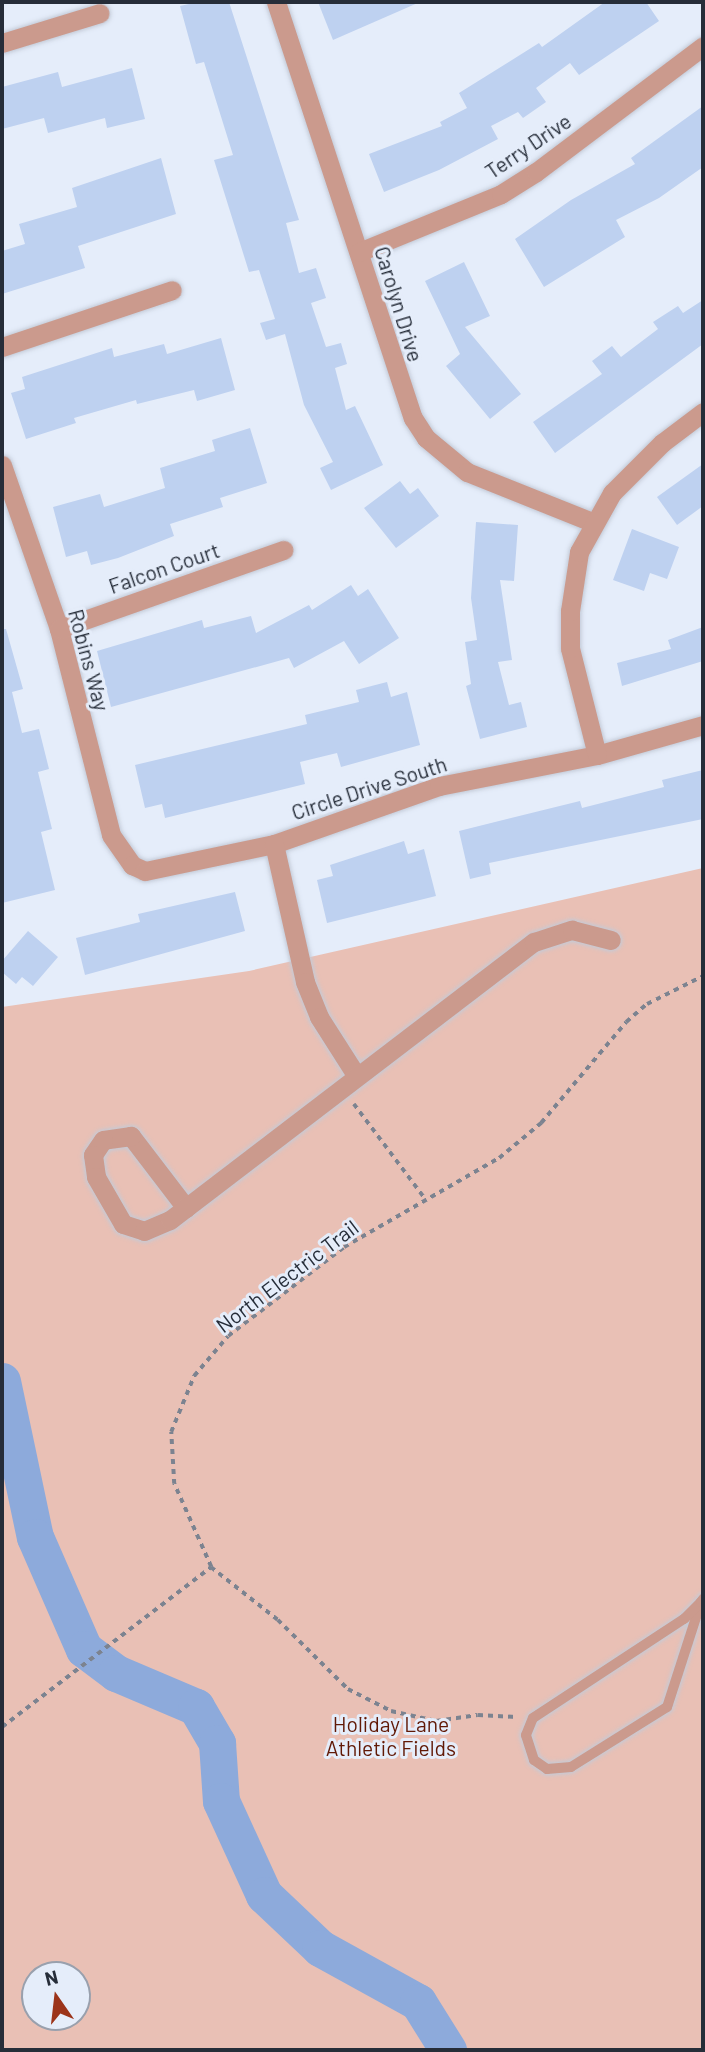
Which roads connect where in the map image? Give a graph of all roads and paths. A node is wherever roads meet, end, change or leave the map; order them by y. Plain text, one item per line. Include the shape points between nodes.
1 (276, 2) edge
2 (100, 13) dead end
3 (2, 43) edge
4 (703, 46) edge
5 (359, 251) junction
6 (172, 290) dead end
7 (2, 347) edge
8 (703, 412) edge
9 (2, 465) edge
10 (592, 522) junction
11 (284, 550) dead end
12 (59, 629) junction
13 (703, 725) edge
14 (597, 755) junction
15 (274, 844) junction
16 (132, 864) joint
17 (611, 940) dead end
18 (703, 976) edge
19 (348, 1081) junction
20 (426, 1200) junction
21 (186, 1208) junction
22 (211, 1567) junction
23 (702, 1601) edge
24 (533, 1718) junction
25 (2, 1727) edge

1 - 5 street, Carolyn Drive
2 - 3 street
4 - 5 street, Terry Drive via 501,194
5 - 10 street, Carolyn Drive via 399,384 426,438 467,472
6 - 7 street
8 - 10 street via 620,485
9 - 12 street, Robins Way
10 - 14 street via 579,552 570,648
11 - 12 street, Falcon Court
12 - 16 street, Robins Way via 111,835
13 - 14 street, Circle Drive South
14 - 15 street, Circle Drive South via 439,786
15 - 16 street, Circle Drive South via 145,871
15 - 19 street via 294,946
17 - 19 street via 572,930 534,942
18 - 20 path, North Electric Trail via 647,1004 626,1022 541,1124 499,1158
19 - 20 path
19 - 21 street
20 - 22 path, North Electric Trail via 344,1247 228,1336 194,1376 171,1432 174,1484
21 - 21 street via 154,1160 131,1136 103,1140 93,1155 96,1177 123,1224 144,1231
22 - 24 path via 278,1620 348,1689 391,1711 436,1721 478,1715
22 - 25 path
23 - 24 lane via 684,1619
23 - 24 lane via 667,1707 571,1767 555,1770 540,1765 528,1753 526,1735

